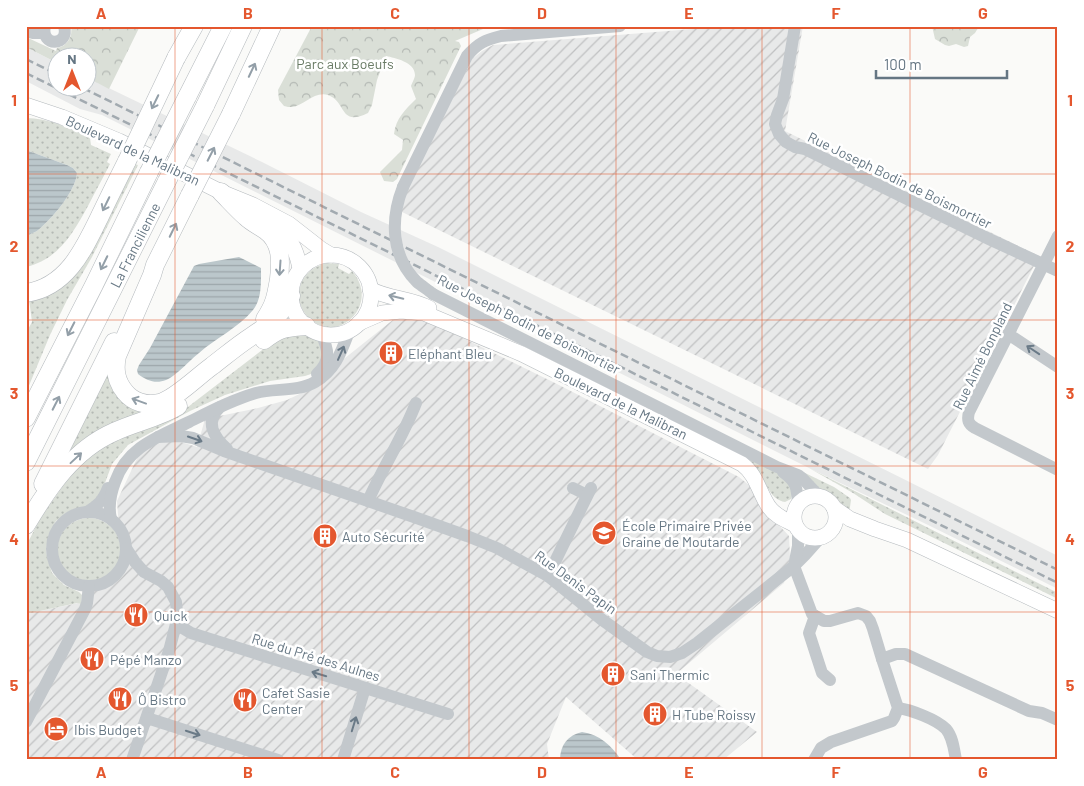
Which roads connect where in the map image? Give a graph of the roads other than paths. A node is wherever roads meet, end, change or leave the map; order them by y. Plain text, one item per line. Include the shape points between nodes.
1 (64, 26) edge
2 (194, 26) edge
3 (223, 26) edge
4 (242, 26) edge
5 (272, 26) edge
6 (620, 26) edge
7 (795, 26) edge
8 (45, 30) edge
9 (26, 31) edge
10 (26, 105) edge
11 (43, 111) junction
12 (26, 113) edge
13 (221, 192) junction
14 (1058, 236) edge
15 (331, 255) junction
16 (155, 265) junction
17 (1044, 265) junction
18 (300, 268) junction
19 (1058, 271) edge
20 (370, 289) junction
21 (26, 293) edge
22 (291, 296) junction
23 (355, 326) junction
24 (313, 330) junction
25 (472, 332) junction
26 (1008, 334) junction
27 (251, 336) junction
28 (1058, 367) edge
29 (416, 403) dead end
30 (222, 405) junction
31 (26, 418) edge
32 (158, 437) junction
33 (230, 453) junction
34 (26, 462) edge
35 (777, 467) junction
36 (1058, 470) edge
37 (573, 488) dead end
38 (760, 489) junction
39 (820, 497) junction
40 (368, 501) junction
41 (796, 506) junction
42 (834, 508) junction
43 (87, 512) junction
44 (26, 517) edge
45 (111, 519) junction
46 (26, 525) edge
47 (797, 527) junction
48 (875, 529) junction
49 (825, 534) junction
50 (126, 548) junction
51 (794, 566) junction
52 (144, 572) junction
53 (548, 576) junction
54 (112, 578) junction
55 (994, 582) junction
56 (89, 586) junction
57 (1058, 611) edge
58 (815, 616) junction
59 (1058, 619) edge
60 (176, 624) junction
61 (882, 659) junction
62 (830, 680) dead end
63 (365, 688) junction
64 (898, 708) junction
65 (448, 714) dead end
66 (147, 718) junction
67 (1058, 720) edge
68 (26, 722) edge
69 (132, 760) edge
70 (278, 760) edge
71 (343, 760) edge
72 (814, 760) edge
73 (956, 760) edge

1 - 8 street via 65,35 57,42 47,39
2 -> 21 highway, bridge via 90,237 60,278 43,289
3 -> 31 highway, La Francilienne, bridge
34 -> 4 highway, La Francilienne, bridge
16 -> 5 highway, bridge
6 - 35 street, Rue Joseph Bodin de Boismortier, bridge via 501,36 487,39 476,47 468,56 398,199 394,230 397,245 410,273 433,294
7 - 17 street, Rue Joseph Bodin de Boismortier via 783,99 776,115 779,134 786,142
8 - 9 street
10 - 11 main road, Boulevard de la Malibran
11 - 12 main road, Boulevard de la Malibran
11 - 13 main road, Boulevard de la Malibran via 119,141
13 - 15 main road, Boulevard de la Malibran via 289,224
13 - 18 main road, Boulevard de la Malibran via 282,232 293,245
13 -> 27 highway via 246,218 272,236 280,256 275,302
14 - 17 street, Rue Aimé Bonpland
15 - 18 main road via 317,257
15 - 20 main road via 345,257 357,265 366,276
27 -> 16 highway via 170,399 148,404 129,397 118,381 116,360
16 - 44 highway via 147,275
17 - 19 street, Rue Joseph Bodin de Boismortier
17 - 26 street, Rue Aimé Bonpland
18 - 22 main road via 293,281
20 - 23 main road via 367,311
25 -> 20 main road, Boulevard de la Malibran via 415,302
22 - 24 main road via 295,313
22 - 27 highway via 273,321
23 - 24 main road via 336,334
23 - 25 main road, Boulevard de la Malibran via 382,313 401,311 424,313
30 -> 23 street via 258,393 315,382 338,360
24 - 43 street via 326,346 327,357 316,374 305,381 260,388 222,400 136,444 116,468 100,504
46 -> 24 highway via 54,482 88,447 112,432 178,406 278,330
25 - 38 main road, Boulevard de la Malibran via 734,459 746,466
28 -> 26 street
26 - 36 street, Rue Aimé Bonpland via 969,412 969,425
29 - 40 street via 416,418
30 - 32 street
30 - 33 street via 214,414 212,428 216,439
32 -> 33 street, Rue Denis Papin via 188,437
32 - 45 street via 142,445 128,458 116,478 110,494
33 - 40 street, Rue Denis Papin
35 - 39 street, Rue Joseph Bodin de Boismortier via 804,479
35 - 41 street, Rue Joseph Bodin de Boismortier via 796,486
37 - 53 street via 589,492
38 - 41 main road, Boulevard de la Malibran via 779,506
38 - 47 main road, Boulevard de la Malibran via 768,506
39 - 41 main road via 811,497
39 - 42 main road
40 - 53 street, Rue Denis Papin via 497,548
41 - 47 main road
42 - 48 main road
42 - 49 main road via 834,526
43 - 45 street
43 - 56 street via 61,524 51,550 54,564 63,576 75,584
45 - 50 street via 122,532
47 - 49 main road via 807,536
47 - 51 street
48 - 49 main road via 848,529
48 - 55 main road via 907,540
49 - 51 street, Rue Denis Papin
50 - 52 street
50 - 54 street via 122,566
51 - 53 street, Rue Denis Papin via 697,643 682,654 670,657 647,652
51 - 58 street
52 - 54 street
52 - 60 street via 161,581 173,595
54 - 56 street via 100,585
55 - 57 main road
55 - 59 main road
56 - 68 street via 85,609
58 - 61 street via 830,621 863,614 870,621
58 - 62 street via 809,633 822,673
63 -> 60 street, Rue du Pré des Aulnes via 191,633
60 - 66 street
61 - 64 street
61 - 67 street via 905,654 1029,711
63 - 65 street, Rue du Pré des Aulnes
71 -> 63 street
64 - 72 street via 892,721 832,742 821,748
64 - 73 street via 915,712 945,728
66 - 69 street
66 -> 70 street

